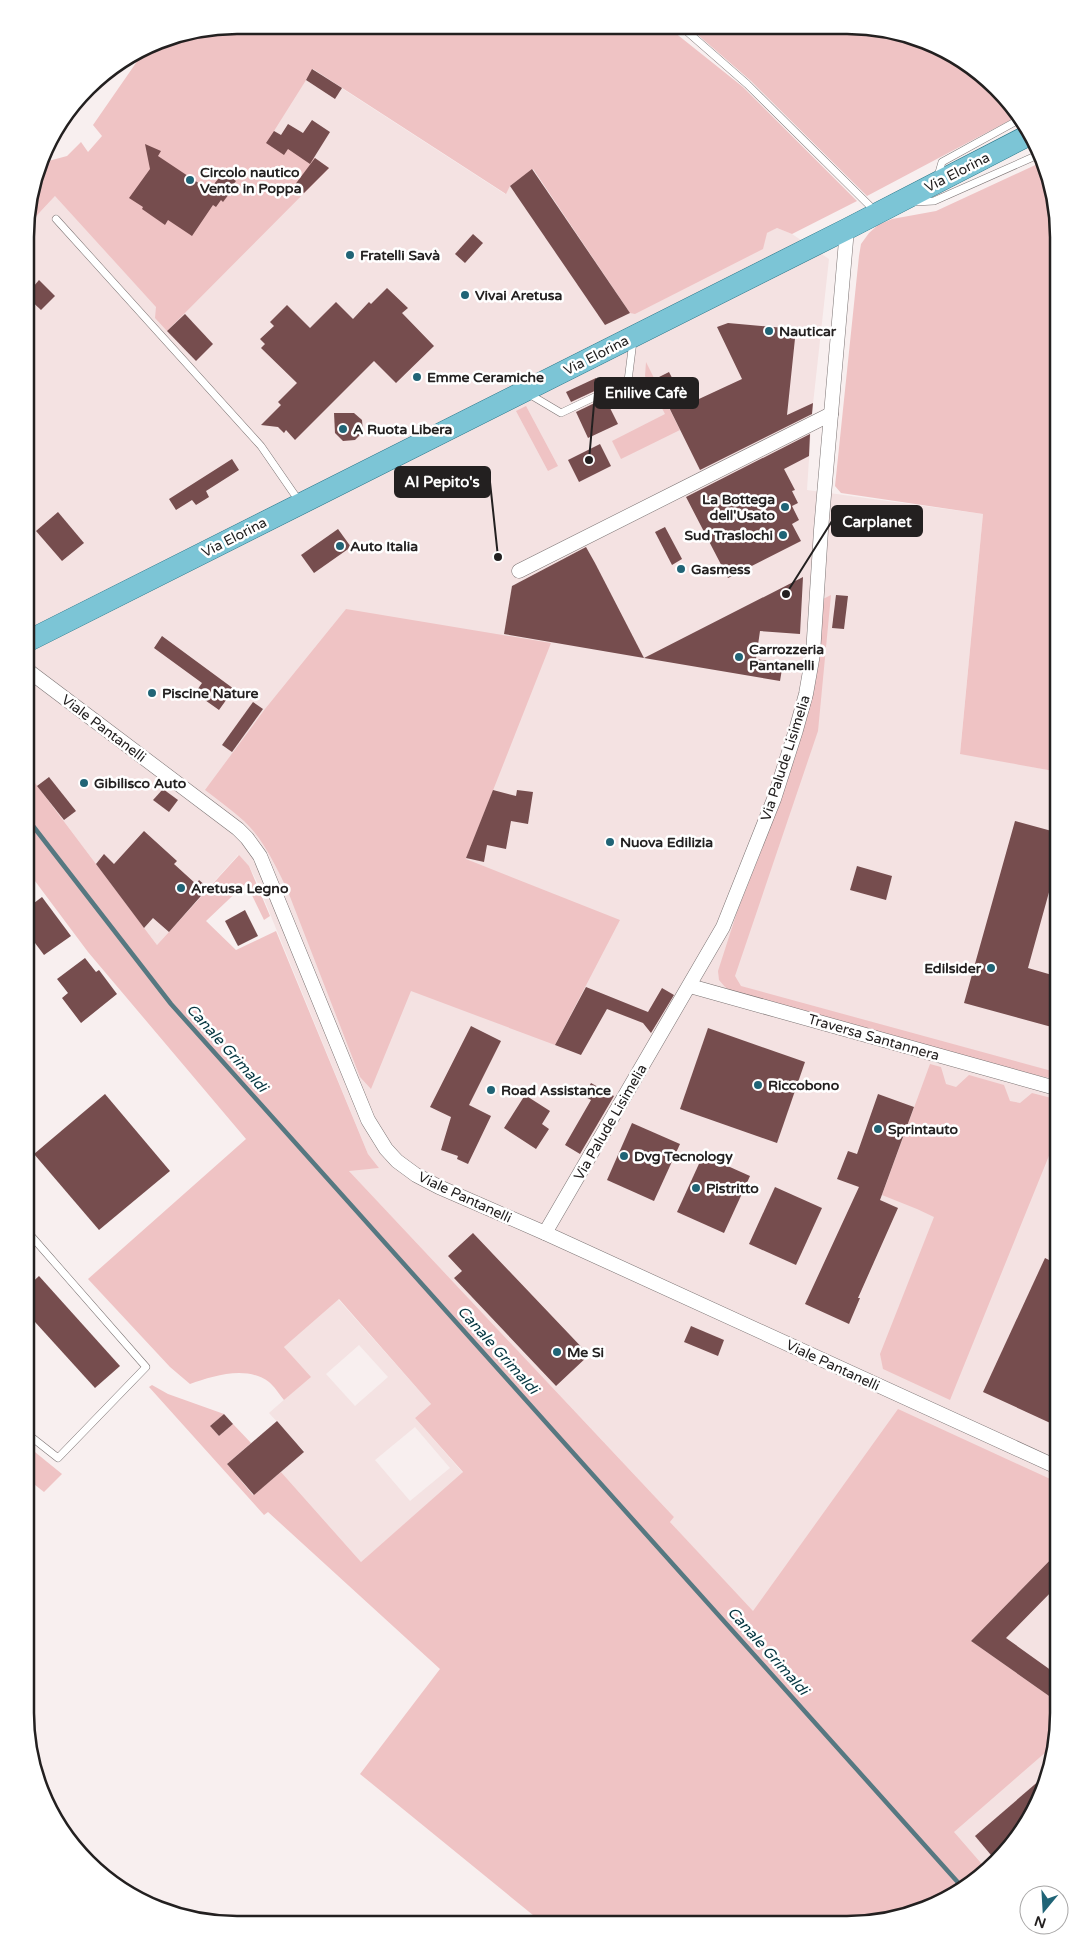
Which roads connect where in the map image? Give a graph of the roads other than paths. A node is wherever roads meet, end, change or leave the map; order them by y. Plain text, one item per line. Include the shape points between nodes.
1 (690, 34) edge
2 (1015, 122) edge
3 (1024, 137) edge
4 (1034, 157) edge
5 (937, 182) junction
6 (885, 208) junction
7 (56, 219) dead end
8 (847, 229) junction
9 (634, 336) junction
10 (524, 391) junction
11 (831, 414) junction
12 (301, 504) junction
13 (520, 571) dead end
14 (34, 638) edge
15 (34, 675) edge
16 (690, 986) junction
17 (1050, 1086) edge
18 (545, 1234) junction
19 (34, 1239) edge
20 (34, 1439) edge
21 (1050, 1464) edge

1 - 6 lane
2 - 5 lane via 942,162
3 - 5 main road, Via Elorina
4 - 6 lane via 934,201
5 - 6 main road, Via Elorina
6 - 8 main road, Via Elorina
7 - 12 lane via 262,446
8 - 9 main road, Via Elorina
8 - 11 street, Via Palude Lisimelia
9 - 10 main road, Via Elorina
9 - 10 lane via 628,381 561,413
10 - 12 main road, Via Elorina
11 - 13 street
11 - 16 street, Via Palude Lisimelia via 813,654 806,694 774,799 723,927
12 - 14 main road, Via Elorina
15 - 18 street, Viale Pantanelli via 247,838 260,856 368,1120 397,1161 438,1187
16 - 17 street, Traversa Santannera
16 - 18 street, Via Palude Lisimelia
18 - 21 street, Viale Pantanelli
19 - 20 lane via 146,1367 58,1458

